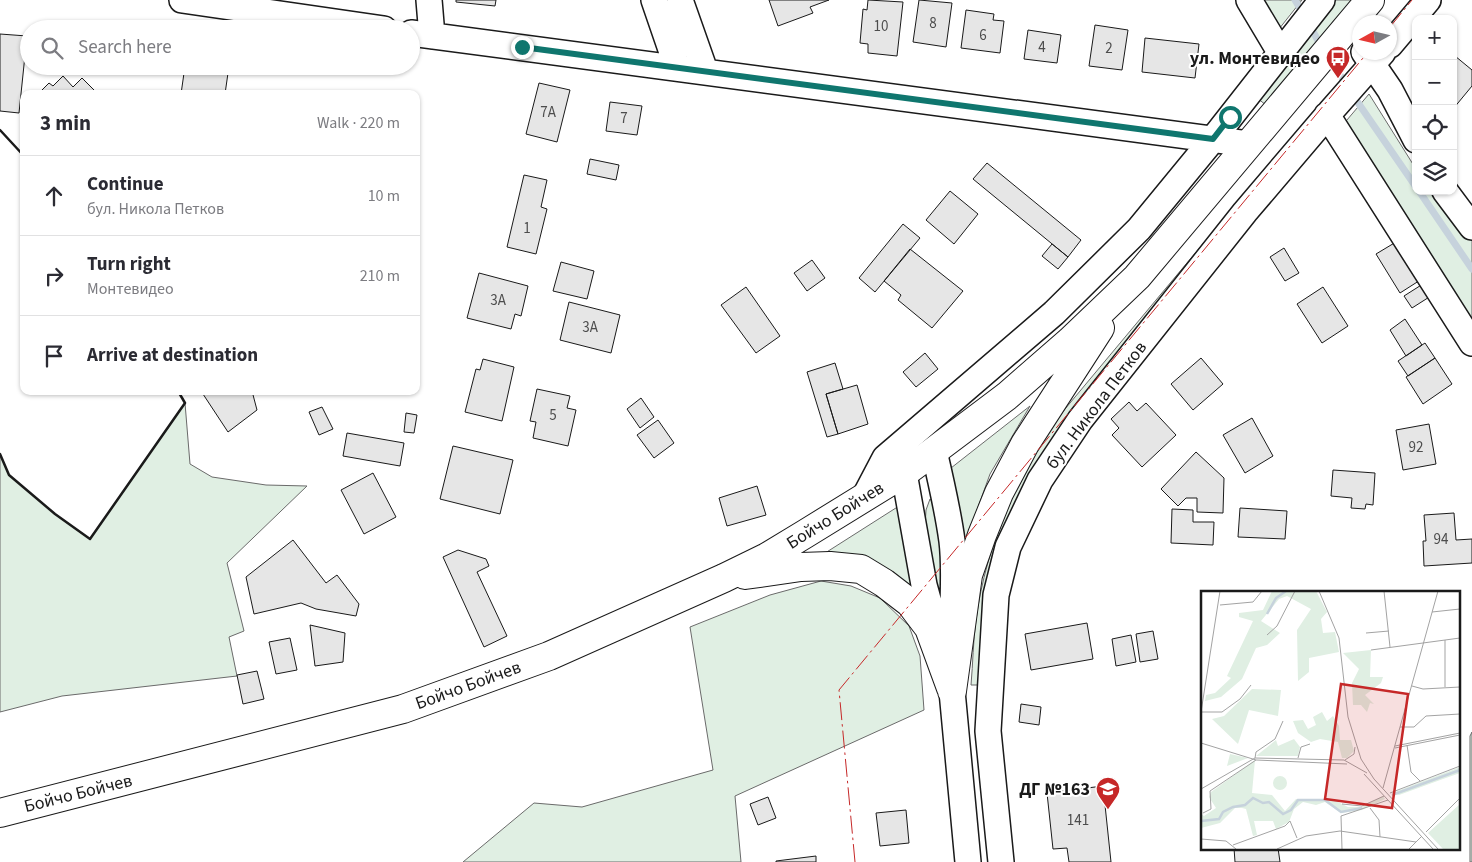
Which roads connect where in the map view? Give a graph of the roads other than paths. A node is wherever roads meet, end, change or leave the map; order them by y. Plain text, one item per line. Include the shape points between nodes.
1 (182, 0) edge
2 (430, 0) edge
3 (654, 0) edge
4 (680, 0) edge
5 (1249, 0) edge
6 (1322, 0) edge
7 (1370, 0) edge
8 (1428, 0) edge
9 (1369, 15) edge
10 (321, 20) edge
11 (422, 34) edge
12 (1397, 37) edge
13 (1284, 47) junction
14 (1352, 58) edge
15 (1361, 60) edge
16 (1370, 60) edge
17 (677, 67) junction
18 (705, 71) junction
19 (1329, 113) junction
20 (1412, 132) edge
21 (1213, 139) junction
22 (1248, 144) junction
23 (1448, 195) edge
24 (1472, 227) edge
25 (1137, 277) junction
26 (1472, 343) edge
27 (934, 451) junction
28 (904, 473) junction
29 (864, 498) junction
30 (724, 578) junction
31 (952, 691) junction
32 (0, 813) edge
33 (968, 862) edge
34 (1001, 862) edge

1 - 10 street
2 - 11 street
3 - 17 street
4 - 18 street
5 - 13 street
6 - 13 street
7 - 9 highway, бул. Никола Петков
8 - 12 street
11 - 17 street
13 - 21 street
14 - 22 highway, бул. Никола Петков via 1308,74
15 - 19 street, бул. Никола Петков
16 - 20 street
17 - 18 street
18 - 21 street
19 - 26 street
19 - 34 street, бул. Никола Петков via 1245,212 1080,420 1040,480 1008,547 996,595 988,731
21 - 22 street
21 - 29 street via 1139,230 1054,313 885,458
22 - 25 highway, бул. Никола Петков
23 - 24 street
25 - 27 highway, бул. Никола Петков via 1014,390
25 - 31 highway via 1030,437 1000,493 968,575
27 - 28 highway, бул. Никола Петков
27 - 31 street via 954,567
28 - 29 highway, Бойчо Бойчев
28 - 31 street via 924,585
29 - 30 highway, Бойчо Бойчев via 767,557
30 - 31 highway via 801,567 861,569 910,603 928,628
30 - 32 highway, Бойчо Бойчев via 549,656 403,709
31 - 33 street

